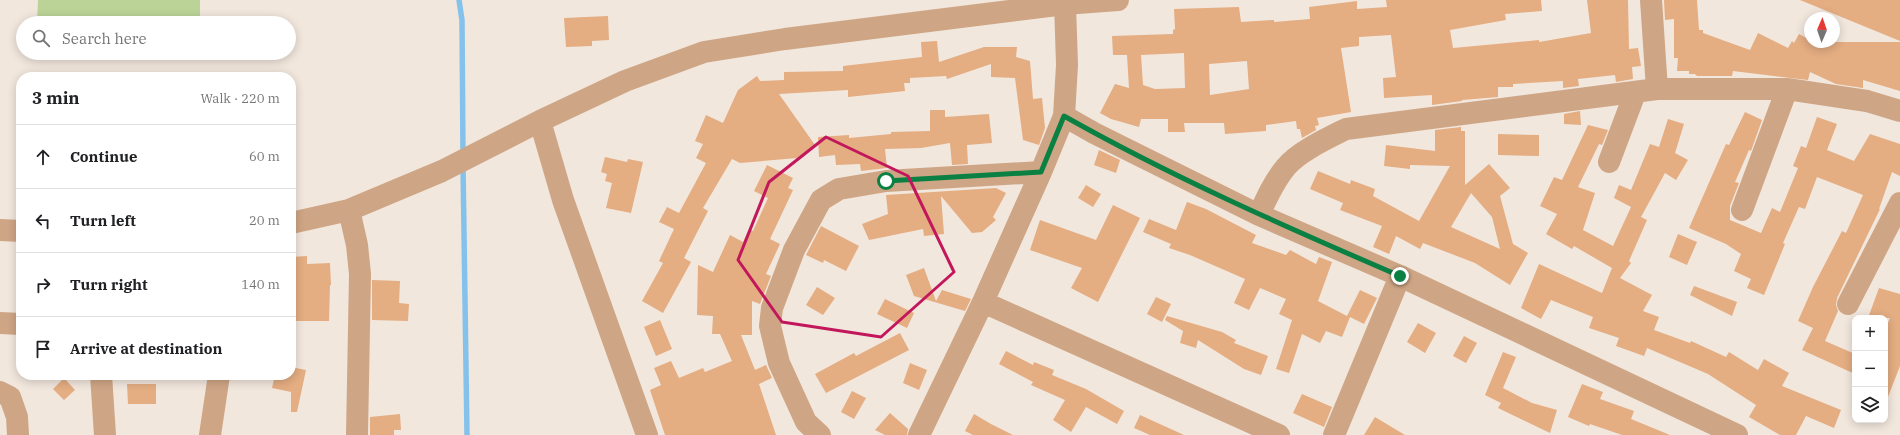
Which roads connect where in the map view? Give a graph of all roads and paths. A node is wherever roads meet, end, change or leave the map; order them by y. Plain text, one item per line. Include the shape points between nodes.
1 (1118, 0) edge
2 (1651, 0) edge
3 (1088, 1) edge
4 (1065, 4) junction
5 (1657, 89) junction
6 (1787, 89) junction
7 (1635, 93) junction
8 (1900, 110) edge
9 (1064, 116) junction
10 (540, 121) junction
11 (1609, 162) dead end
12 (1041, 172) junction
13 (1900, 203) edge
14 (348, 210) junction
15 (1742, 210) dead end
16 (1259, 216) junction
17 (296, 222) edge
18 (0, 230) edge
19 (16, 231) edge
20 (1400, 276) junction
21 (983, 302) junction
22 (1848, 304) dead end
23 (0, 324) edge
24 (16, 324) edge
25 (101, 380) edge
26 (218, 380) edge
27 (0, 392) edge
28 (18, 435) edge
29 (104, 435) edge
30 (210, 435) edge
31 (357, 435) edge
32 (646, 435) edge
33 (820, 435) edge
34 (919, 435) edge
35 (1279, 435) edge
36 (1334, 435) edge
37 (1738, 435) edge

1 - 3 street
2 - 5 street
3 - 4 street
4 - 9 street via 1067,65
4 - 10 street via 785,39 704,52 625,82
5 - 6 street
5 - 7 street
6 - 8 street via 1866,101
6 - 15 street
7 - 11 street
7 - 16 street via 1346,129 1315,145 1286,166
9 - 12 street
9 - 16 street
10 - 14 street via 452,166
10 - 32 street via 563,200
12 - 21 street
12 - 33 street via 886,181 839,189 821,200 794,250 772,308 770,326 779,363 806,422
13 - 22 street
14 - 17 street
14 - 31 street via 357,245 360,274
16 - 20 street
18 - 19 street
20 - 36 street
20 - 37 street
21 - 34 street
21 - 35 street
23 - 24 street
25 - 29 street
26 - 30 street
27 - 28 street via 10,397 17,417

